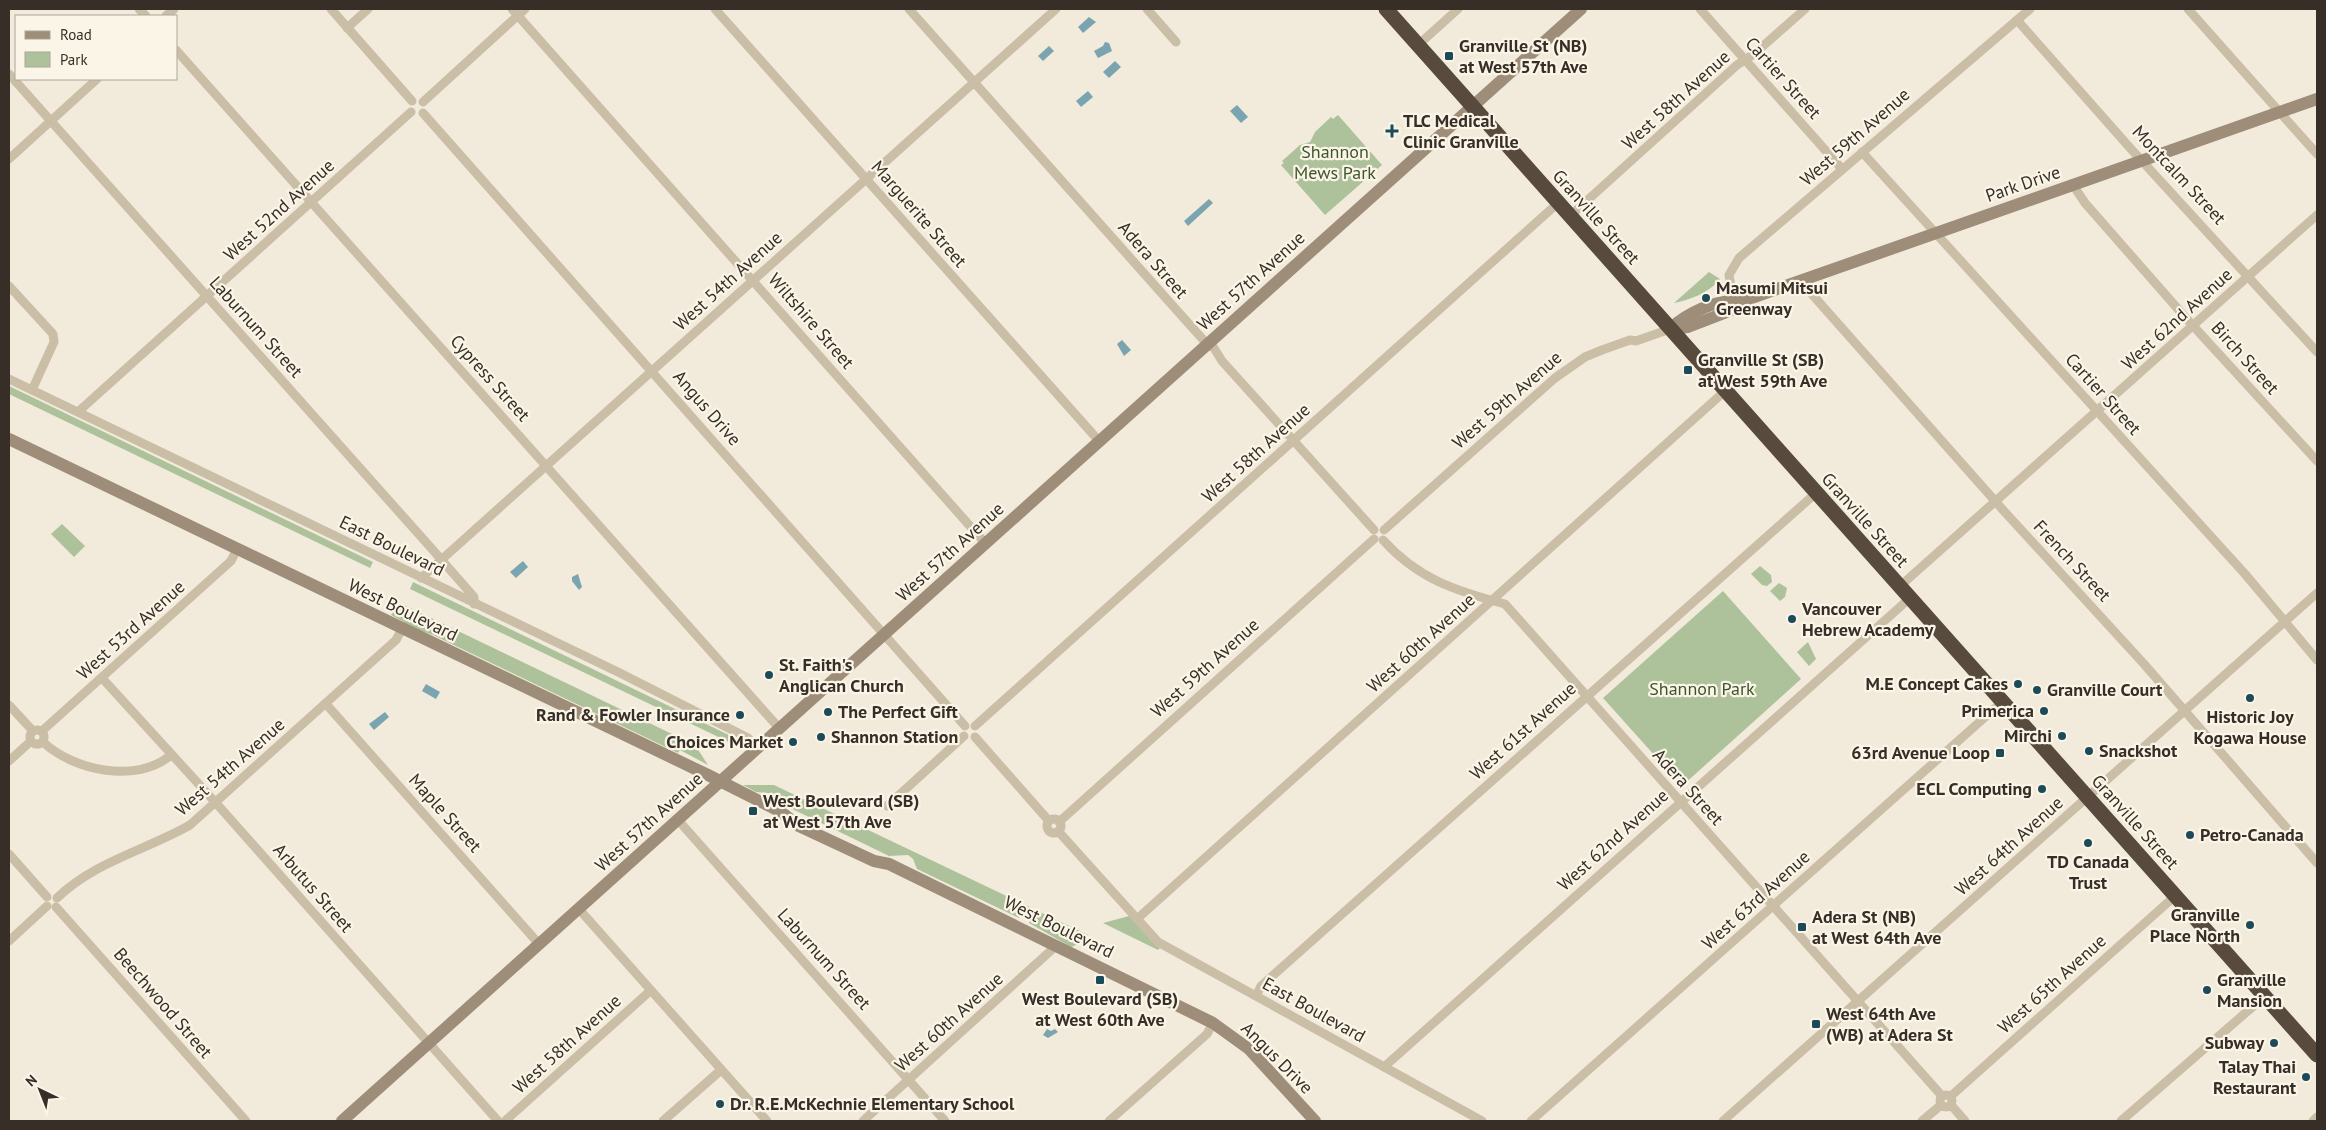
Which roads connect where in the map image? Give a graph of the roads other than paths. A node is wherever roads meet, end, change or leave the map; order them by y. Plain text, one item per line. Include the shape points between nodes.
1 (331, 9) edge
2 (368, 9) edge
3 (525, 9) edge
4 (715, 9) edge
5 (909, 9) edge
6 (1056, 9) edge
7 (1147, 9) edge
8 (1386, 9) edge
9 (1458, 9) edge
10 (1581, 9) edge
11 (1700, 9) edge
12 (1805, 9) edge
13 (2030, 9) edge
14 (2188, 9) edge
15 (515, 12) edge
16 (2018, 20) junction
17 (347, 28) junction
18 (1176, 42) dead end
19 (1418, 45) junction
20 (178, 52) edge
21 (1744, 60) junction
22 (9, 74) edge
23 (96, 80) edge
24 (974, 82) junction
25 (2317, 99) edge
26 (412, 101) junction
27 (423, 102) junction
28 (1472, 107) junction
29 (411, 112) junction
30 (2280, 112) junction
31 (423, 113) junction
32 (50, 122) junction
33 (1862, 152) junction
34 (2317, 154) edge
35 (9, 159) edge
36 (2143, 161) junction
37 (1842, 169) junction
38 (866, 178) junction
39 (2073, 185) junction
40 (312, 201) junction
41 (1558, 203) junction
42 (2317, 215) edge
43 (1570, 216) junction
44 (1936, 233) junction
45 (2249, 276) junction
46 (754, 280) junction
47 (1804, 280) junction
48 (9, 286) edge
49 (207, 296) junction
50 (1740, 302) junction
51 (2194, 326) junction
52 (1670, 329) junction
53 (1207, 344) junction
54 (2317, 352) edge
55 (651, 371) junction
56 (9, 379) edge
57 (32, 390) junction
58 (1726, 391) junction
59 (79, 411) junction
60 (2097, 412) junction
61 (9, 439) edge
62 (1293, 440) junction
63 (1099, 441) junction
64 (2317, 461) edge
65 (546, 466) junction
66 (1816, 493) junction
67 (1996, 502) junction
68 (1379, 535) junction
69 (985, 543) junction
70 (237, 549) junction
71 (441, 560) junction
72 (421, 578) junction
73 (1905, 592) junction
74 (2317, 593) edge
75 (1493, 601) junction
76 (474, 604) junction
77 (2285, 622) junction
78 (402, 629) junction
79 (884, 635) junction
80 (2317, 660) edge
81 (102, 678) junction
82 (1586, 696) junction
83 (2002, 702) junction
84 (9, 704) edge
85 (326, 704) junction
86 (2185, 711) junction
87 (970, 726) junction
88 (779, 728) junction
89 (35, 734) junction
90 (964, 736) junction
91 (975, 737) junction
92 (757, 748) junction
93 (171, 755) junction
94 (9, 761) edge
95 (720, 782) junction
96 (2088, 798) junction
97 (1680, 802) junction
98 (216, 803) junction
99 (887, 806) dead end
100 (678, 820) junction
101 (1059, 826) junction
102 (9, 854) edge
103 (2317, 863) edge
104 (2175, 896) junction
105 (52, 902) junction
106 (1773, 906) junction
107 (578, 908) junction
108 (1137, 919) junction
109 (9, 941) edge
110 (539, 944) junction
111 (1057, 946) junction
112 (650, 991) junction
113 (1866, 994) junction
114 (1256, 996) junction
115 (2264, 996) junction
116 (1858, 1001) junction
117 (1865, 1010) junction
118 (1213, 1023) junction
119 (429, 1043) junction
120 (2315, 1049) edge
121 (1384, 1067) junction
122 (721, 1070) junction
123 (909, 1080) junction
124 (1946, 1100) junction
125 (2317, 1117) edge
126 (246, 1121) edge
127 (342, 1121) edge
128 (498, 1121) edge
129 (505, 1121) edge
130 (663, 1121) edge
131 (767, 1121) edge
132 (863, 1121) edge
133 (945, 1121) edge
134 (1109, 1121) edge
135 (1315, 1121) edge
136 (1482, 1121) edge
137 (1531, 1121) edge
138 (1723, 1121) edge
139 (1922, 1121) edge
140 (1965, 1121) edge
141 (2121, 1121) edge
142 (2313, 1121) edge

1 - 17 street
2 - 17 street
3 - 15 street
4 - 38 street, Marguerite Street
5 - 24 street, Adera Street
6 - 24 street, West 54th Avenue
7 - 18 street
8 - 19 highway, Granville Street
9 - 19 street
10 - 28 street, West 57th Avenue
11 - 21 street, Cartier Street
12 - 21 street, West 58th Avenue
13 - 16 street, West 59th Avenue
14 - 30 street
15 - 27 street
15 - 46 street, Wiltshire Street
16 - 33 street, West 59th Avenue
16 - 36 street, Montcalm Street
17 - 26 street
19 - 28 highway, Granville Street
20 - 40 street, Cypress Street
21 - 37 street, Cartier Street
21 - 43 street, West 58th Avenue
22 - 32 street, Laburnum Street
23 - 32 street
24 - 38 street, West 54th Avenue
24 - 53 street, Adera Street
25 - 30 street, Park Drive
26 - 27 street via 418,99
26 - 29 street
27 - 31 street
28 - 41 highway, Granville Street
28 - 53 street, West 57th Avenue
29 - 31 street
29 - 40 street, West 52nd Avenue
30 - 34 street
30 - 36 street, Park Drive
31 - 55 street, Angus Drive
32 - 35 street
32 - 49 street, Laburnum Street
33 - 37 street, West 59th Avenue
33 - 44 street, Cartier Street
36 - 39 street, Park Drive
36 - 45 street, Montcalm Street
37 - 50 street, West 59th Avenue via 1735,264 1729,275 1730,284
38 - 46 street, West 54th Avenue
38 - 63 street, Marguerite Street
39 - 44 street, Park Drive
39 - 51 street, Birch Street via 2085,203
40 - 49 street, West 52nd Avenue
40 - 65 street, Cypress Street
41 - 43 highway, Granville Street
41 - 62 street, West 58th Avenue
42 - 45 street, West 62nd Avenue
43 - 52 highway, Granville Street
44 - 47 street, Park Drive
44 - 60 street, Cartier Street
45 - 51 street, West 62nd Avenue
45 - 54 street, Montcalm Street
46 - 55 street, West 54th Avenue
46 - 69 street, Wiltshire Street
47 - 50 street, Park Drive
47 - 67 street, French Street via 1810,292
48 - 57 street via 53,334 54,342
49 - 59 street, West 52nd Avenue
49 - 71 street, Laburnum Street
50 - 52 street, Park Drive via 1730,300 1684,316
51 - 60 street, West 62nd Avenue
51 - 64 street, Birch Street
52 - 58 highway, Granville Street
52 - 68 street, West 59th Avenue via 1585,357 1554,378
53 - 62 street, Adera Street via 1214,348
53 - 63 street, West 57th Avenue
55 - 65 street, West 54th Avenue
55 - 79 street, Angus Drive
56 - 57 street, East Boulevard
57 - 59 street, East Boulevard
58 - 66 highway, Granville Street
58 - 75 street, West 60th Avenue
59 - 72 street, East Boulevard
60 - 67 street, West 62nd Avenue
60 - 77 street, Cartier Street
61 - 70 street, West Boulevard
62 - 68 street, Adera Street
62 - 87 street, West 58th Avenue
63 - 69 street, West 57th Avenue
65 - 71 street, West 54th Avenue
65 - 88 street, Cypress Street
66 - 73 highway, Granville Street
66 - 82 street, West 61st Avenue
67 - 73 street, West 62nd Avenue
67 - 86 street, French Street
68 - 75 street, Adera Street via 1406,563 1426,577
68 - 101 street, West 59th Avenue
69 - 79 street, West 57th Avenue
70 - 78 street, West Boulevard
70 - 81 street, West 53rd Avenue via 231,561
71 - 72 street, West 54th Avenue
71 - 76 street, Laburnum Street via 474,597
72 - 76 street, East Boulevard
73 - 83 highway, Granville Street
73 - 97 street, West 62nd Avenue
74 - 77 street, West 64th Avenue
75 - 82 street, Adera Street via 1505,604
75 - 108 street, West 60th Avenue
76 - 92 street, East Boulevard via 744,736
77 - 80 street, Cartier Street
77 - 86 street, West 64th Avenue
78 - 85 street, West 54th Avenue via 396,640
78 - 95 street, West Boulevard
79 - 87 street, Angus Drive
79 - 88 street, West 57th Avenue
81 - 89 street, West 53rd Avenue
81 - 93 street, Arbutus Street
82 - 97 street, Adera Street
82 - 114 street, West 61st Avenue via 1260,986
83 - 96 highway, Granville Street
83 - 106 street, West 63rd Avenue
84 - 89 street
85 - 98 street, West 54th Avenue
85 - 110 street, Maple Street
86 - 96 street, West 64th Avenue
86 - 103 street, French Street
87 - 90 street via 963,731
87 - 91 street via 977,732
88 - 92 street, West 57th Avenue
89 - 93 street via 37,744 42,742 67,760 87,767 110,770 154,767
89 - 94 street, West 53rd Avenue
90 - 91 street via 969,739
90 - 99 street
91 - 101 street via 1050,821 1056,820
92 - 95 street, West 57th Avenue
93 - 98 street, Arbutus Street
95 - 100 street, West 57th Avenue
95 - 111 street, West Boulevard via 781,812 799,826 874,861 889,864
96 - 104 highway, Granville Street
96 - 113 street, West 64th Avenue
97 - 106 street, Adera Street
97 - 121 street, West 62nd Avenue
98 - 105 street, West 54th Avenue via 190,825 164,840 91,871
98 - 119 street, Arbutus Street
100 - 107 street, West 57th Avenue
100 - 123 street, Laburnum Street
101 - 108 street
102 - 105 street, Beechwood Street
104 - 115 highway, Granville Street
104 - 124 street, West 65th Avenue
105 - 109 street, West 54th Avenue
105 - 126 street, Beechwood Street
106 - 116 street, Adera Street
106 - 137 street, West 63rd Avenue
107 - 110 street, West 57th Avenue
107 - 112 street
108 - 114 street, East Boulevard via 1158,942
110 - 119 street, West 57th Avenue
111 - 118 street, West Boulevard
111 - 123 street, West 60th Avenue
112 - 122 street
112 - 129 street, West 58th Avenue
113 - 116 street, West 64th Avenue
113 - 117 street
114 - 121 street, East Boulevard
115 - 120 highway, Granville Street
115 - 141 street
116 - 117 street, Adera Street
116 - 138 street, West 64th Avenue
117 - 124 street, Adera Street
118 - 134 street via 1207,1034
118 - 135 street, Angus Drive via 1249,1049
119 - 127 street, West 57th Avenue
119 - 128 street, Arbutus Street
121 - 136 street, East Boulevard
122 - 130 street
122 - 131 street
123 - 132 street, West 60th Avenue
123 - 133 street, Laburnum Street
124 - 139 street, West 65th Avenue
124 - 140 street, Adera Street
125 - 142 street

